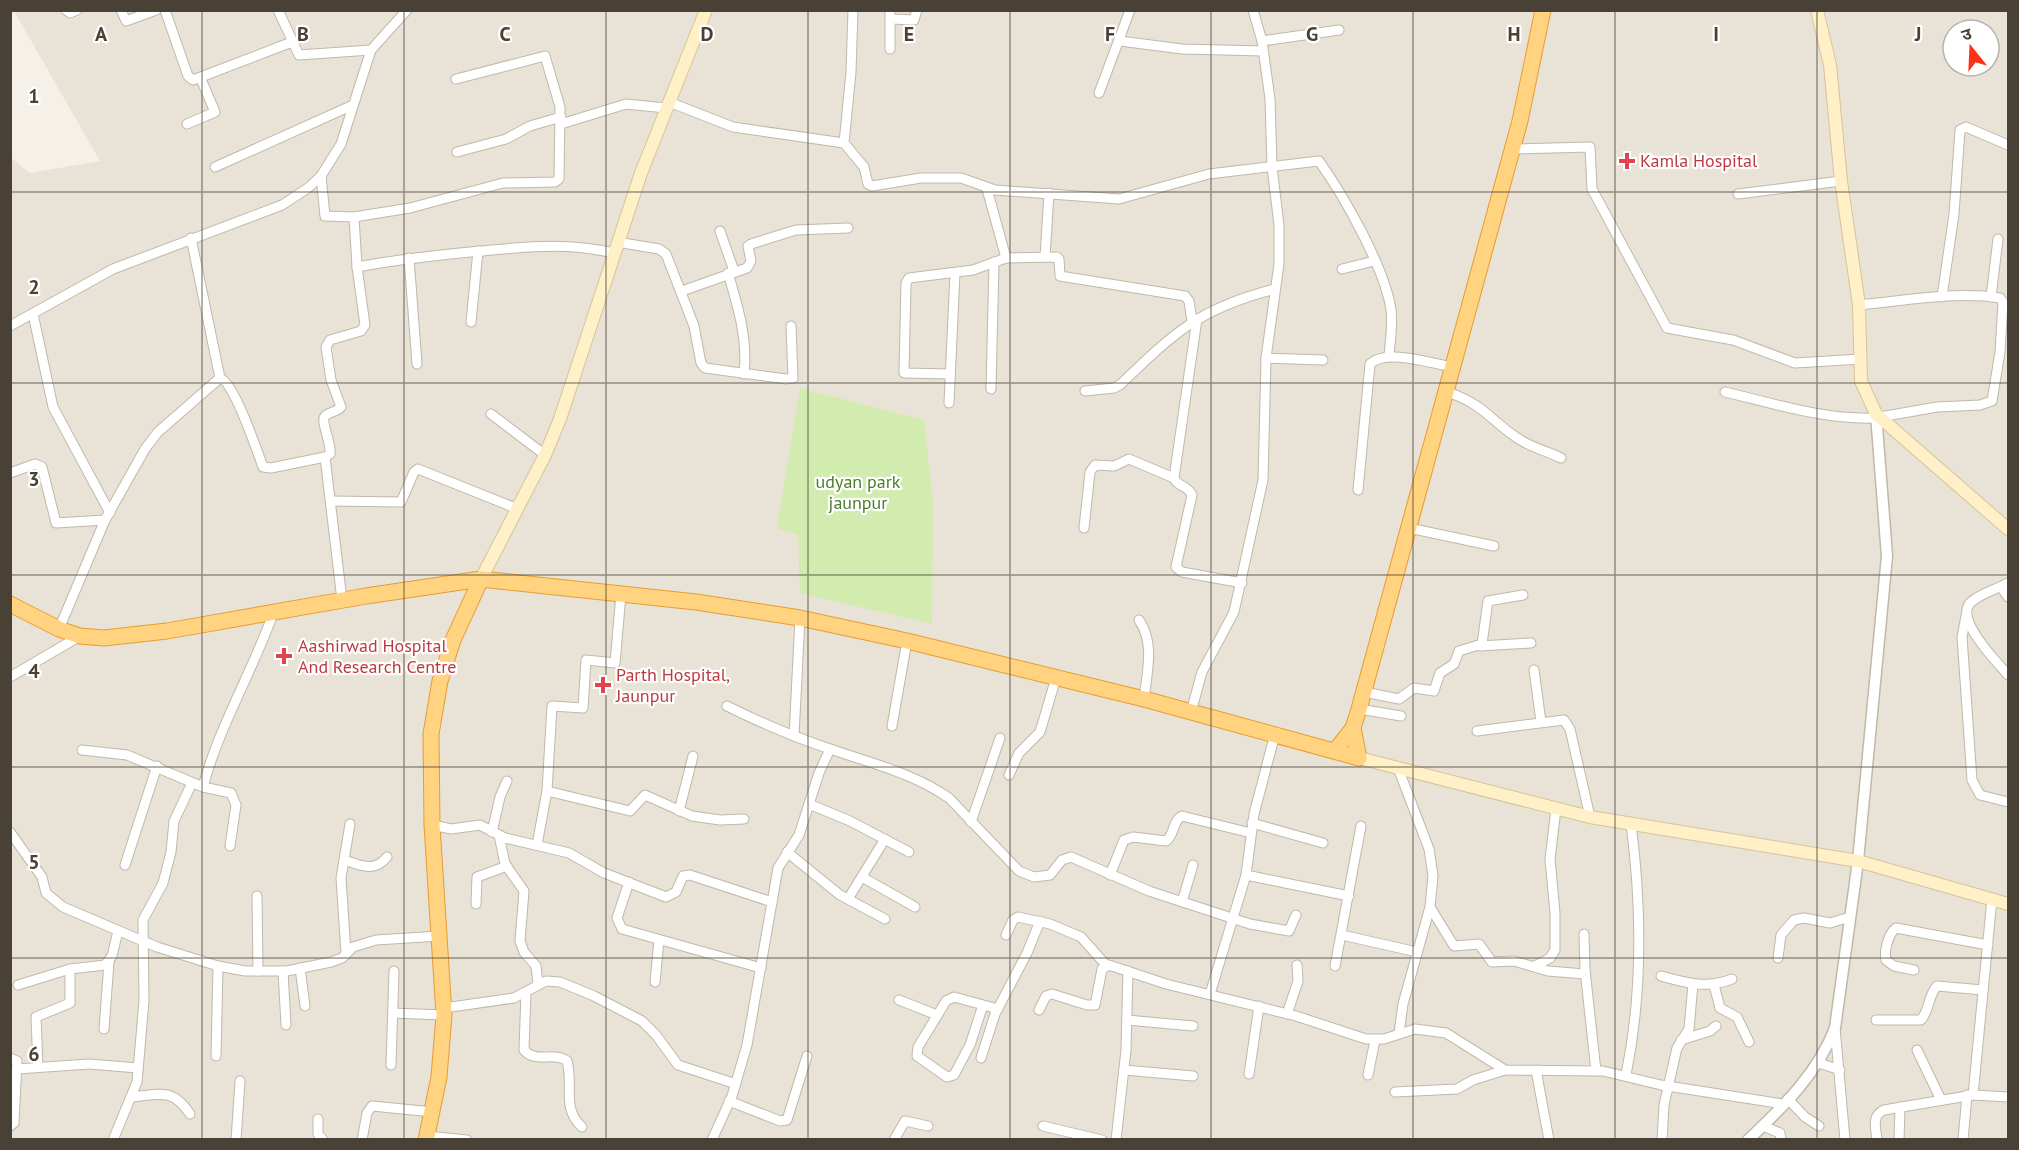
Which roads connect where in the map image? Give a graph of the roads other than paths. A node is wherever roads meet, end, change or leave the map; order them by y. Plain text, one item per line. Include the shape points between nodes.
1 (66, 10) edge
2 (77, 10) edge
3 (121, 10) edge
4 (156, 10) edge
5 (165, 10) edge
6 (278, 10) edge
7 (406, 10) edge
8 (706, 10) edge
9 (853, 10) edge
10 (917, 10) edge
11 (1130, 10) edge
12 (1253, 10) edge
13 (1544, 10) edge
14 (1817, 10) edge
15 (891, 15) edge
16 (1339, 30) dead end
17 (1120, 41) junction
18 (292, 42) junction
19 (1263, 46) junction
20 (370, 50) junction
21 (890, 50) dead end
22 (201, 79) junction
23 (456, 79) dead end
24 (1099, 93) dead end
25 (353, 105) junction
26 (668, 105) junction
27 (561, 121) junction
28 (187, 124) dead end
29 (844, 142) junction
30 (2008, 145) edge
31 (1513, 148) junction
32 (457, 152) dead end
33 (215, 167) dead end
34 (1272, 167) junction
35 (321, 176) junction
36 (1840, 181) junction
37 (987, 189) junction
38 (1049, 193) junction
39 (1738, 194) dead end
40 (354, 217) junction
41 (848, 228) dead end
42 (720, 231) dead end
43 (191, 238) junction
44 (1998, 239) dead end
45 (615, 247) junction
46 (478, 251) junction
47 (1045, 257) junction
48 (409, 258) junction
49 (1006, 258) junction
50 (1374, 261) junction
51 (994, 262) junction
52 (357, 267) junction
53 (1342, 269) dead end
54 (731, 272) junction
55 (955, 273) junction
56 (1275, 289) junction
57 (682, 291) junction
58 (1942, 297) junction
59 (1991, 297) junction
60 (1859, 305) junction
61 (33, 314) junction
62 (1195, 320) junction
63 (471, 322) dead end
64 (10, 326) edge
65 (791, 326) dead end
66 (1389, 356) junction
67 (1266, 358) junction
68 (1861, 359) junction
69 (1323, 360) dead end
70 (417, 364) dead end
71 (1453, 368) junction
72 (744, 374) junction
73 (950, 374) junction
74 (220, 378) junction
75 (991, 389) dead end
76 (1085, 391) dead end
77 (1447, 392) junction
78 (1725, 392) dead end
79 (949, 404) dead end
80 (491, 414) dead end
81 (1877, 416) junction
82 (545, 455) junction
83 (325, 458) junction
84 (1562, 458) dead end
85 (10, 473) edge
86 (1174, 478) junction
87 (1358, 490) dead end
88 (330, 501) junction
89 (518, 509) junction
90 (108, 517) junction
91 (1084, 528) dead end
92 (1409, 528) junction
93 (2008, 528) edge
94 (1494, 546) dead end
95 (481, 579) junction
96 (1242, 583) junction
97 (2005, 585) edge
98 (621, 594) junction
99 (1523, 595) dead end
100 (2008, 597) edge
101 (342, 600) junction
102 (10, 604) edge
103 (274, 611) junction
104 (1966, 616) junction
105 (800, 618) junction
106 (1139, 620) dead end
107 (59, 629) junction
108 (80, 636) junction
109 (907, 641) junction
110 (1531, 643) dead end
111 (1480, 646) junction
112 (1534, 670) dead end
113 (2008, 675) edge
114 (10, 677) edge
115 (1056, 678) junction
116 (1364, 692) junction
117 (1144, 699) junction
118 (727, 706) dead end
119 (1359, 709) junction
120 (1191, 712) junction
121 (1401, 716) dead end
122 (1541, 722) junction
123 (892, 726) dead end
124 (1353, 728) junction
125 (1477, 731) dead end
126 (1275, 734) junction
127 (794, 736) junction
128 (1000, 738) dead end
129 (830, 749) junction
130 (82, 750) dead end
131 (1335, 751) junction
132 (693, 756) dead end
133 (1359, 758) junction
134 (157, 766) junction
135 (1398, 768) junction
136 (1009, 775) dead end
137 (507, 781) dead end
138 (192, 783) junction
139 (203, 787) junction
140 (547, 791) junction
141 (2008, 802) edge
142 (809, 804) junction
143 (1556, 809) junction
144 (679, 811) junction
145 (1590, 817) junction
146 (744, 819) dead end
147 (971, 822) junction
148 (1252, 823) junction
149 (350, 824) dead end
150 (1631, 824) junction
151 (432, 825) junction
152 (1361, 826) dead end
153 (10, 832) edge
154 (495, 833) junction
155 (1251, 833) junction
156 (885, 840) junction
157 (1323, 843) dead end
158 (537, 844) junction
159 (230, 846) dead end
160 (787, 852) junction
161 (909, 852) dead end
162 (387, 857) dead end
163 (344, 860) junction
164 (1858, 861) junction
165 (125, 865) dead end
166 (1193, 865) dead end
167 (507, 866) junction
168 (1110, 875) junction
169 (1246, 875) junction
170 (862, 877) junction
171 (628, 882) junction
172 (257, 896) dead end
173 (1349, 896) junction
174 (848, 899) junction
175 (1992, 899) junction
176 (772, 902) junction
177 (1182, 902) junction
178 (476, 904) dead end
179 (2008, 904) edge
180 (915, 907) dead end
181 (1430, 907) junction
182 (1296, 915) dead end
183 (1850, 917) junction
184 (1234, 919) junction
185 (885, 920) dead end
186 (1040, 921) junction
187 (118, 931) junction
188 (1584, 934) dead end
189 (1006, 935) dead end
190 (1342, 935) junction
191 (440, 936) junction
192 (141, 940) junction
193 (659, 940) junction
194 (1988, 945) junction
195 (1416, 952) junction
196 (346, 953) junction
197 (1778, 958) dead end
198 (109, 962) junction
199 (1106, 965) junction
200 (218, 966) junction
201 (1297, 966) dead end
202 (1335, 966) dead end
203 (1535, 966) junction
204 (300, 968) junction
205 (761, 968) junction
206 (70, 969) junction
207 (1914, 970) dead end
208 (258, 971) junction
209 (283, 971) junction
210 (394, 971) dead end
211 (1128, 971) junction
212 (1585, 974) junction
213 (1661, 976) dead end
214 (1732, 979) dead end
215 (655, 982) dead end
216 (538, 984) junction
217 (1694, 984) junction
218 (18, 985) dead end
219 (1714, 985) junction
220 (1983, 990) junction
221 (526, 992) junction
222 (1210, 994) junction
223 (899, 1000) dead end
224 (305, 1005) dead end
225 (983, 1005) junction
226 (1259, 1006) junction
227 (998, 1009) junction
228 (1039, 1010) dead end
229 (444, 1011) junction
230 (393, 1013) junction
231 (1287, 1014) junction
232 (937, 1015) junction
233 (1127, 1020) junction
234 (1876, 1020) dead end
235 (286, 1025) dead end
236 (1193, 1026) dead end
237 (1716, 1026) dead end
238 (1835, 1028) junction
239 (104, 1029) dead end
240 (1399, 1033) junction
241 (1375, 1040) junction
242 (1681, 1040) junction
243 (1749, 1042) dead end
244 (1917, 1050) dead end
245 (216, 1056) dead end
246 (807, 1056) dead end
247 (10, 1058) edge
248 (981, 1058) dead end
249 (1819, 1063) junction
250 (390, 1065) dead end
251 (38, 1067) junction
252 (138, 1068) junction
253 (17, 1069) junction
254 (1124, 1070) junction
255 (1505, 1070) junction
256 (1536, 1070) junction
257 (1840, 1070) junction
258 (1596, 1071) junction
259 (1249, 1074) dead end
260 (1368, 1075) dead end
261 (1626, 1075) junction
262 (1193, 1076) dead end
263 (240, 1081) dead end
264 (736, 1084) junction
265 (1670, 1086) junction
266 (1395, 1092) dead end
267 (1970, 1095) junction
268 (132, 1097) junction
269 (2008, 1097) edge
270 (1941, 1100) junction
271 (729, 1101) junction
272 (1785, 1101) junction
273 (1900, 1107) junction
274 (433, 1112) junction
275 (190, 1114) dead end
276 (318, 1119) dead end
277 (10, 1126) edge
278 (928, 1126) dead end
279 (1043, 1126) dead end
280 (1763, 1126) junction
281 (1819, 1126) dead end
282 (582, 1127) dead end
283 (426, 1138) edge
284 (114, 1140) edge
285 (236, 1140) edge
286 (322, 1140) edge
287 (362, 1140) edge
288 (467, 1140) edge
289 (712, 1140) edge
290 (894, 1140) edge
291 (1102, 1140) edge
292 (1116, 1140) edge
293 (1549, 1140) edge
294 (1662, 1140) edge
295 (1748, 1140) edge
296 (1781, 1140) edge
297 (1845, 1140) edge
298 (1877, 1140) edge
299 (1899, 1140) edge
300 (1963, 1140) edge

1 - 2 street
3 - 4 street via 126,21
5 - 22 street via 188,76
6 - 18 street
7 - 20 street
8 - 26 main road
9 - 29 street
10 - 15 street via 914,20
11 - 17 street
12 - 19 street
13 - 31 highway
14 - 36 main road via 1830,65
15 - 21 street
16 - 19 street
17 - 19 street via 1182,48
17 - 24 street
18 - 20 street via 296,51 305,55
18 - 22 street
19 - 34 street via 1270,99
20 - 25 street
22 - 28 street via 215,112
23 - 27 street via 545,56
25 - 33 street
25 - 35 street via 341,144
26 - 27 street via 626,104
26 - 29 street via 733,127
26 - 45 main road
27 - 32 street via 530,126 506,139
27 - 40 street via 560,176 555,182 503,183 410,208
29 - 37 street via 864,167 872,186 921,178 961,178
30 - 58 street via 1966,127 1959,130 1954,214
31 - 68 street via 1590,147 1592,189 1667,328 1733,340 1795,363
31 - 71 highway
34 - 38 street via 1209,174 1119,199
34 - 50 street via 1319,161
34 - 56 street via 1279,225
35 - 40 street via 325,216
35 - 43 street via 282,205
36 - 39 street
36 - 60 main road
37 - 38 street
37 - 49 street
38 - 47 street
40 - 52 street
41 - 54 street via 796,230 751,244 750,265
42 - 54 street
43 - 61 street via 113,269
43 - 74 street
44 - 59 street
45 - 46 street via 566,245
45 - 57 street via 663,250
45 - 82 main road via 578,371
46 - 48 street
46 - 63 street
47 - 49 street
47 - 62 street via 1059,258 1060,276 1185,296
48 - 52 street
48 - 70 street
49 - 51 street
50 - 53 street
50 - 66 street via 1391,309
51 - 55 street
51 - 75 street
52 - 83 street via 364,329 330,340 326,347 331,380 341,407 323,421 330,443 330,454
54 - 57 street
54 - 72 street via 744,334
55 - 73 street
55 - 73 street via 909,278 906,283 904,373
56 - 62 street via 1231,301
56 - 67 street
57 - 72 street via 698,339 702,366
58 - 59 street
58 - 60 street
59 - 81 street via 2000,298 2003,306 1992,401
60 - 68 main road
61 - 64 street
61 - 90 street via 53,407 86,463
62 - 76 street via 1172,334 1121,384
62 - 86 street
65 - 72 street via 793,378
66 - 71 street
66 - 87 street via 1375,359 1368,370
67 - 69 street
67 - 96 street via 1263,480
68 - 81 main road via 1861,381
71 - 77 highway
73 - 79 street
74 - 83 street via 235,399 263,467
74 - 90 street via 158,432
77 - 84 street via 1490,413 1522,440
77 - 92 highway
78 - 81 street via 1817,414
80 - 82 street
81 - 93 main road
81 - 164 street via 1887,556
82 - 89 main road
83 - 88 street
85 - 90 street via 35,464 42,467 56,523
86 - 91 street via 1129,459 1114,466 1095,465 1090,472
86 - 96 street via 1191,495 1176,567 1189,574
88 - 89 street via 401,502 417,469
88 - 101 street
89 - 95 main road
90 - 107 street
92 - 94 street
92 - 116 highway
95 - 98 highway
95 - 101 highway
95 - 151 highway via 453,640 437,691 430,751
96 - 120 street via 1234,612 1202,672
97 - 100 street
97 - 104 street via 1970,604
98 - 105 highway
98 - 140 street via 615,663 586,660 583,708 552,706
99 - 111 street via 1488,601
101 - 103 highway
102 - 107 highway
103 - 108 highway via 132,636
103 - 139 street via 209,763
104 - 113 street
104 - 141 street via 1962,637 1972,780 1980,795
105 - 109 highway
105 - 127 street
106 - 117 street via 1147,634 1149,650
107 - 108 highway
108 - 114 street
109 - 115 highway
109 - 123 street
110 - 111 street
111 - 116 street via 1460,651 1454,664 1440,673 1434,691 1414,688 1399,699
112 - 122 street
115 - 117 highway
115 - 136 street via 1040,732 1019,753
116 - 119 highway
117 - 120 highway
118 - 127 street
119 - 121 street
119 - 124 highway
120 - 126 highway
122 - 125 street
122 - 145 street via 1567,723
124 - 131 highway
124 - 133 highway
126 - 131 highway
126 - 148 street
127 - 129 street
128 - 147 street
129 - 142 street
129 - 147 street via 921,781 949,798
130 - 134 street via 117,752
131 - 133 highway
132 - 144 street
133 - 135 main road
134 - 138 street
134 - 165 street
135 - 143 main road
135 - 181 street via 1431,861
137 - 154 street via 500,797
138 - 139 street
138 - 192 street via 177,810 167,870 143,920
139 - 159 street via 234,795
140 - 144 street via 630,811 645,795
140 - 158 street
142 - 156 street
142 - 160 street via 799,834
143 - 145 main road
143 - 203 street via 1550,859 1555,950 1550,958
144 - 146 street via 707,819
145 - 150 main road
147 - 168 street via 1018,871 1028,876 1047,876 1068,857
148 - 155 street
148 - 157 street
149 - 163 street
150 - 164 main road
150 - 261 street via 1640,946 1638,1011
151 - 154 street via 451,829 480,825
151 - 191 highway
152 - 173 street
153 - 187 street via 42,877 49,897
154 - 158 street
154 - 167 street
155 - 168 street via 1182,816 1166,841 1133,837 1124,840
155 - 169 street
156 - 161 street
156 - 170 street
158 - 171 street via 569,853
160 - 174 street
160 - 176 street via 778,868
162 - 163 street via 380,866 372,868
163 - 196 street via 341,888
164 - 175 main road
164 - 183 street
166 - 177 street
167 - 178 street via 477,877
167 - 216 street via 524,891 520,941 535,963
168 - 177 street
169 - 173 street
169 - 184 street
170 - 174 street
170 - 180 street
171 - 176 street via 666,897 676,892 683,876 690,875
171 - 193 street via 617,923 621,929
172 - 208 street
173 - 190 street
174 - 185 street
175 - 179 main road
175 - 194 street
176 - 205 street
177 - 184 street
181 - 195 street
181 - 203 street via 1454,946 1479,944 1492,962 1514,961
182 - 184 street via 1291,930 1285,932
183 - 197 street via 1830,923 1794,920 1781,934
183 - 238 street
184 - 222 street
186 - 189 street via 1016,917
186 - 199 street via 1082,937
186 - 227 street
187 - 192 street
187 - 198 street
188 - 212 street
190 - 195 street
190 - 202 street
191 - 196 street via 376,940
191 - 229 highway
192 - 200 street
192 - 252 street via 144,1001
193 - 205 street
193 - 215 street
194 - 207 street via 1896,928 1887,945 1886,960
194 - 220 street
195 - 240 street
196 - 204 street via 331,962
198 - 206 street
198 - 239 street
199 - 211 street
199 - 228 street via 1095,1005 1052,994 1046,996
200 - 208 street
200 - 245 street
201 - 231 street via 1298,981
203 - 212 street
204 - 209 street
204 - 224 street
205 - 264 street
206 - 218 street
206 - 251 street via 70,1003 36,1017
208 - 209 street
209 - 235 street
210 - 230 street
211 - 222 street
211 - 233 street
212 - 258 street
213 - 217 street
214 - 219 street
216 - 221 street
216 - 264 street via 560,982 630,1013 656,1035 678,1065
217 - 219 street
217 - 242 street via 1689,1029
219 - 243 street via 1720,1008 1737,1017
220 - 234 street via 1937,986 1921,1020
220 - 267 street
221 - 229 street via 514,998
221 - 282 street via 524,1050 531,1056 567,1061 569,1106
222 - 226 street
223 - 232 street
225 - 227 street
225 - 232 street via 951,997
225 - 232 street via 970,1045 951,1077 916,1054
226 - 231 street
226 - 259 street
227 - 248 street
229 - 230 street
229 - 274 highway via 443,1050
230 - 250 street
231 - 241 street
233 - 236 street
233 - 254 street
237 - 242 street
238 - 249 street
238 - 257 street
240 - 241 street
240 - 255 street via 1415,1029 1446,1033
241 - 260 street
242 - 265 street
244 - 270 street
246 - 271 street via 787,1120 780,1121
247 - 253 street via 16,1059
249 - 257 street
249 - 272 street
251 - 252 street via 89,1064
251 - 253 street
252 - 268 street
253 - 277 street via 16,1111
254 - 262 street
254 - 292 street
255 - 256 street
255 - 266 street via 1457,1089
256 - 258 street
256 - 293 street
257 - 297 street
258 - 261 street
261 - 265 street
263 - 285 street
264 - 271 street
265 - 272 street
265 - 294 street via 1664,1105
267 - 269 street
267 - 270 street
267 - 300 street
268 - 275 street via 177,1097
268 - 284 street
270 - 273 street
271 - 289 street
272 - 280 street
272 - 281 street
273 - 298 street via 1877,1114
273 - 299 street
274 - 283 highway
274 - 287 street via 372,1106
276 - 286 street
278 - 290 street via 905,1121
279 - 291 street
280 - 295 street
280 - 296 street via 1780,1133
283 - 288 street

